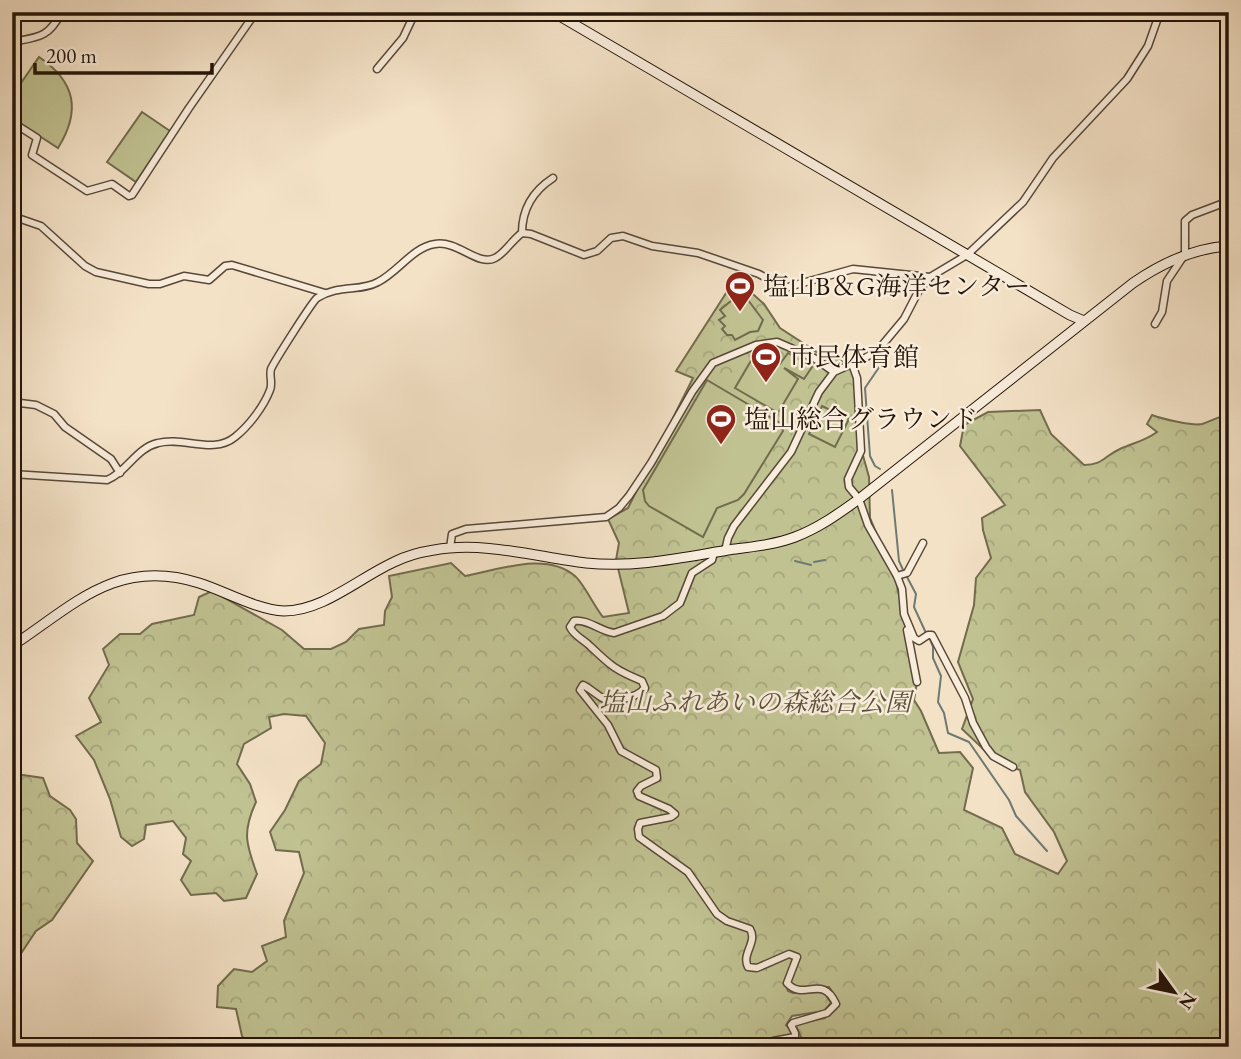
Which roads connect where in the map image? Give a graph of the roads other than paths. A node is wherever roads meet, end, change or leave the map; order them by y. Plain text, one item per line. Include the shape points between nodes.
1 (62, 12) edge
2 (256, 12) edge
3 (418, 12) edge
4 (553, 12) edge
5 (1160, 12) edge
6 (12, 42) edge
7 (377, 69) dead end
8 (12, 122) edge
9 (553, 178) dead end
10 (1229, 201) edge
11 (12, 216) edge
12 (522, 233) junction
13 (1229, 246) edge
14 (1185, 254) junction
15 (967, 255) junction
16 (930, 277) junction
17 (326, 293) junction
18 (1084, 321) junction
19 (1155, 324) dead end
20 (852, 364) junction
21 (834, 372) junction
22 (12, 402) edge
23 (120, 472) junction
24 (12, 474) edge
25 (859, 499) junction
26 (923, 543) dead end
27 (450, 548) junction
28 (725, 551) junction
29 (714, 553) junction
30 (902, 575) junction
31 (905, 614) junction
32 (12, 646) edge
33 (917, 682) dead end
34 (1013, 767) dead end
35 (772, 1047) edge

1 - 6 street via 47,33
2 - 8 street via 132,195 112,184 87,191 32,155 37,138
3 - 7 street
4 - 15 street
5 - 15 street via 1148,46 1126,79 1053,158 1023,202
9 - 12 street via 526,206
10 - 14 street via 1188,217
11 - 17 street via 41,226 96,272 155,285 184,276 209,280 232,265
12 - 16 street via 584,255 623,236 698,253 788,287 853,269
12 - 17 street via 493,259 478,258 450,243 430,244 376,283
13 - 14 street
14 - 18 street via 1144,275
14 - 19 street via 1167,281 1162,312
15 - 16 street
15 - 18 street
16 - 20 street via 889,338
17 - 23 street via 307,309 271,370 270,392 235,438 213,445 154,444
18 - 25 street
20 - 21 street
20 - 25 street via 858,378 860,451 848,479
21 - 27 street via 777,342 756,345 713,363 651,463 613,513 466,529 452,534
21 - 28 street via 819,392 791,452 734,526
22 - 23 street via 36,405 54,415 111,459
23 - 24 street via 104,481
25 - 28 street via 798,536
25 - 30 street via 868,525
26 - 30 street
27 - 29 street via 620,565
27 - 32 street via 395,561 298,610 273,610 182,579 122,580 75,600
28 - 29 street
29 - 35 street via 712,560 692,573 680,603 663,616 614,633 582,620 570,627 612,668 642,681 645,688 614,703 583,685 580,690 608,725 621,751 656,770 657,778 641,786 639,796 675,814 640,824 638,836 688,872 717,914 750,929 748,967 757,968 789,954 797,957 789,985 831,993 836,1004 831,1010 793,1023 794,1037 773,1041
30 - 31 street
31 - 33 street
31 - 34 street via 914,638 932,635 937,642 986,747

